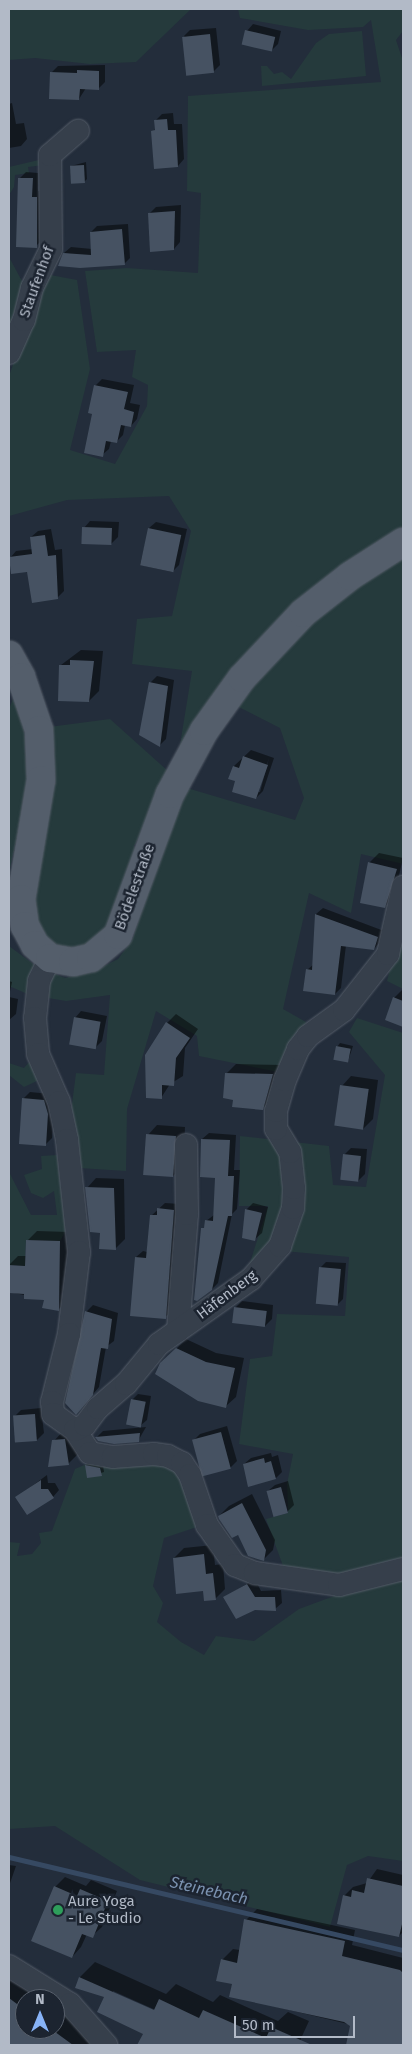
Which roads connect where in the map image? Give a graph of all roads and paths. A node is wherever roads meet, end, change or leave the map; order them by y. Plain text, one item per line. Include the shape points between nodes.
1 (78, 131) dead end
2 (9, 353) edge
3 (403, 542) edge
4 (9, 655) edge
5 (403, 887) edge
6 (50, 958) junction
7 (186, 1145) dead end
8 (178, 1331) junction
9 (75, 1430) junction
10 (403, 1569) edge
11 (9, 1966) edge
12 (106, 2045) edge

1 - 2 street, Staufenhof via 50,155 51,249 32,288 24,320
3 - 6 main road, Bödelestraße via 350,576 303,613 242,678 188,759 170,794 118,935 91,958 73,962
4 - 6 main road via 40,730 41,780 21,899 26,926 35,945
5 - 8 street, Häfenberg via 388,954 344,1010 308,1036 298,1049 286,1080 276,1111 276,1128 290,1152 294,1188 293,1208 280,1246 251,1279
6 - 9 street via 40,981 35,1018 38,1054 61,1111 79,1252 69,1334 52,1402 53,1414
7 - 8 street, Häfenberg via 187,1214
8 - 9 street, Häfenberg via 159,1344 126,1384 98,1408 85,1425
9 - 10 street via 90,1453 113,1457 161,1455 182,1463 190,1475 207,1525 234,1565 256,1573 339,1585
11 - 12 street via 70,2004

